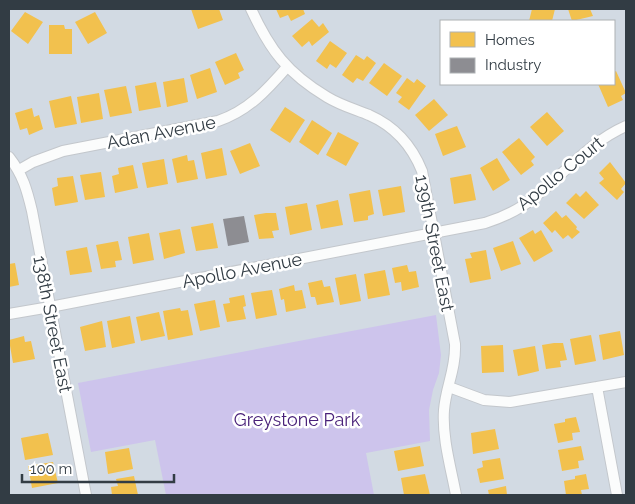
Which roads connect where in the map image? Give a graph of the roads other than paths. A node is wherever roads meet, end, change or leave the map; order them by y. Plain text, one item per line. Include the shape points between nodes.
1 (251, 9) edge
2 (288, 67) junction
3 (626, 126) edge
4 (9, 157) edge
5 (19, 170) junction
6 (434, 233) junction
7 (50, 307) junction
8 (9, 314) edge
9 (626, 382) edge
10 (449, 387) junction
11 (597, 387) junction
12 (86, 495) edge
13 (456, 495) edge
14 (616, 495) edge

1 - 2 street, 139th Street East via 264,36
2 - 5 street, Adan Avenue via 257,99 231,117 63,152 39,159
2 - 6 street, 139th Street East via 331,99 386,124 410,148 422,171
3 - 6 street, Apollo Court via 591,146 516,210 485,222
4 - 5 street, 138th Street East
5 - 7 street, 138th Street East via 32,211
6 - 7 street, Apollo Avenue
6 - 10 street, 139th Street East via 454,344 455,365
7 - 8 street, Apollo Avenue
7 - 12 street, 138th Street East
9 - 11 street
10 - 11 street via 484,400 502,402
10 - 13 street, 139th Street East via 444,406 444,426
11 - 14 street

